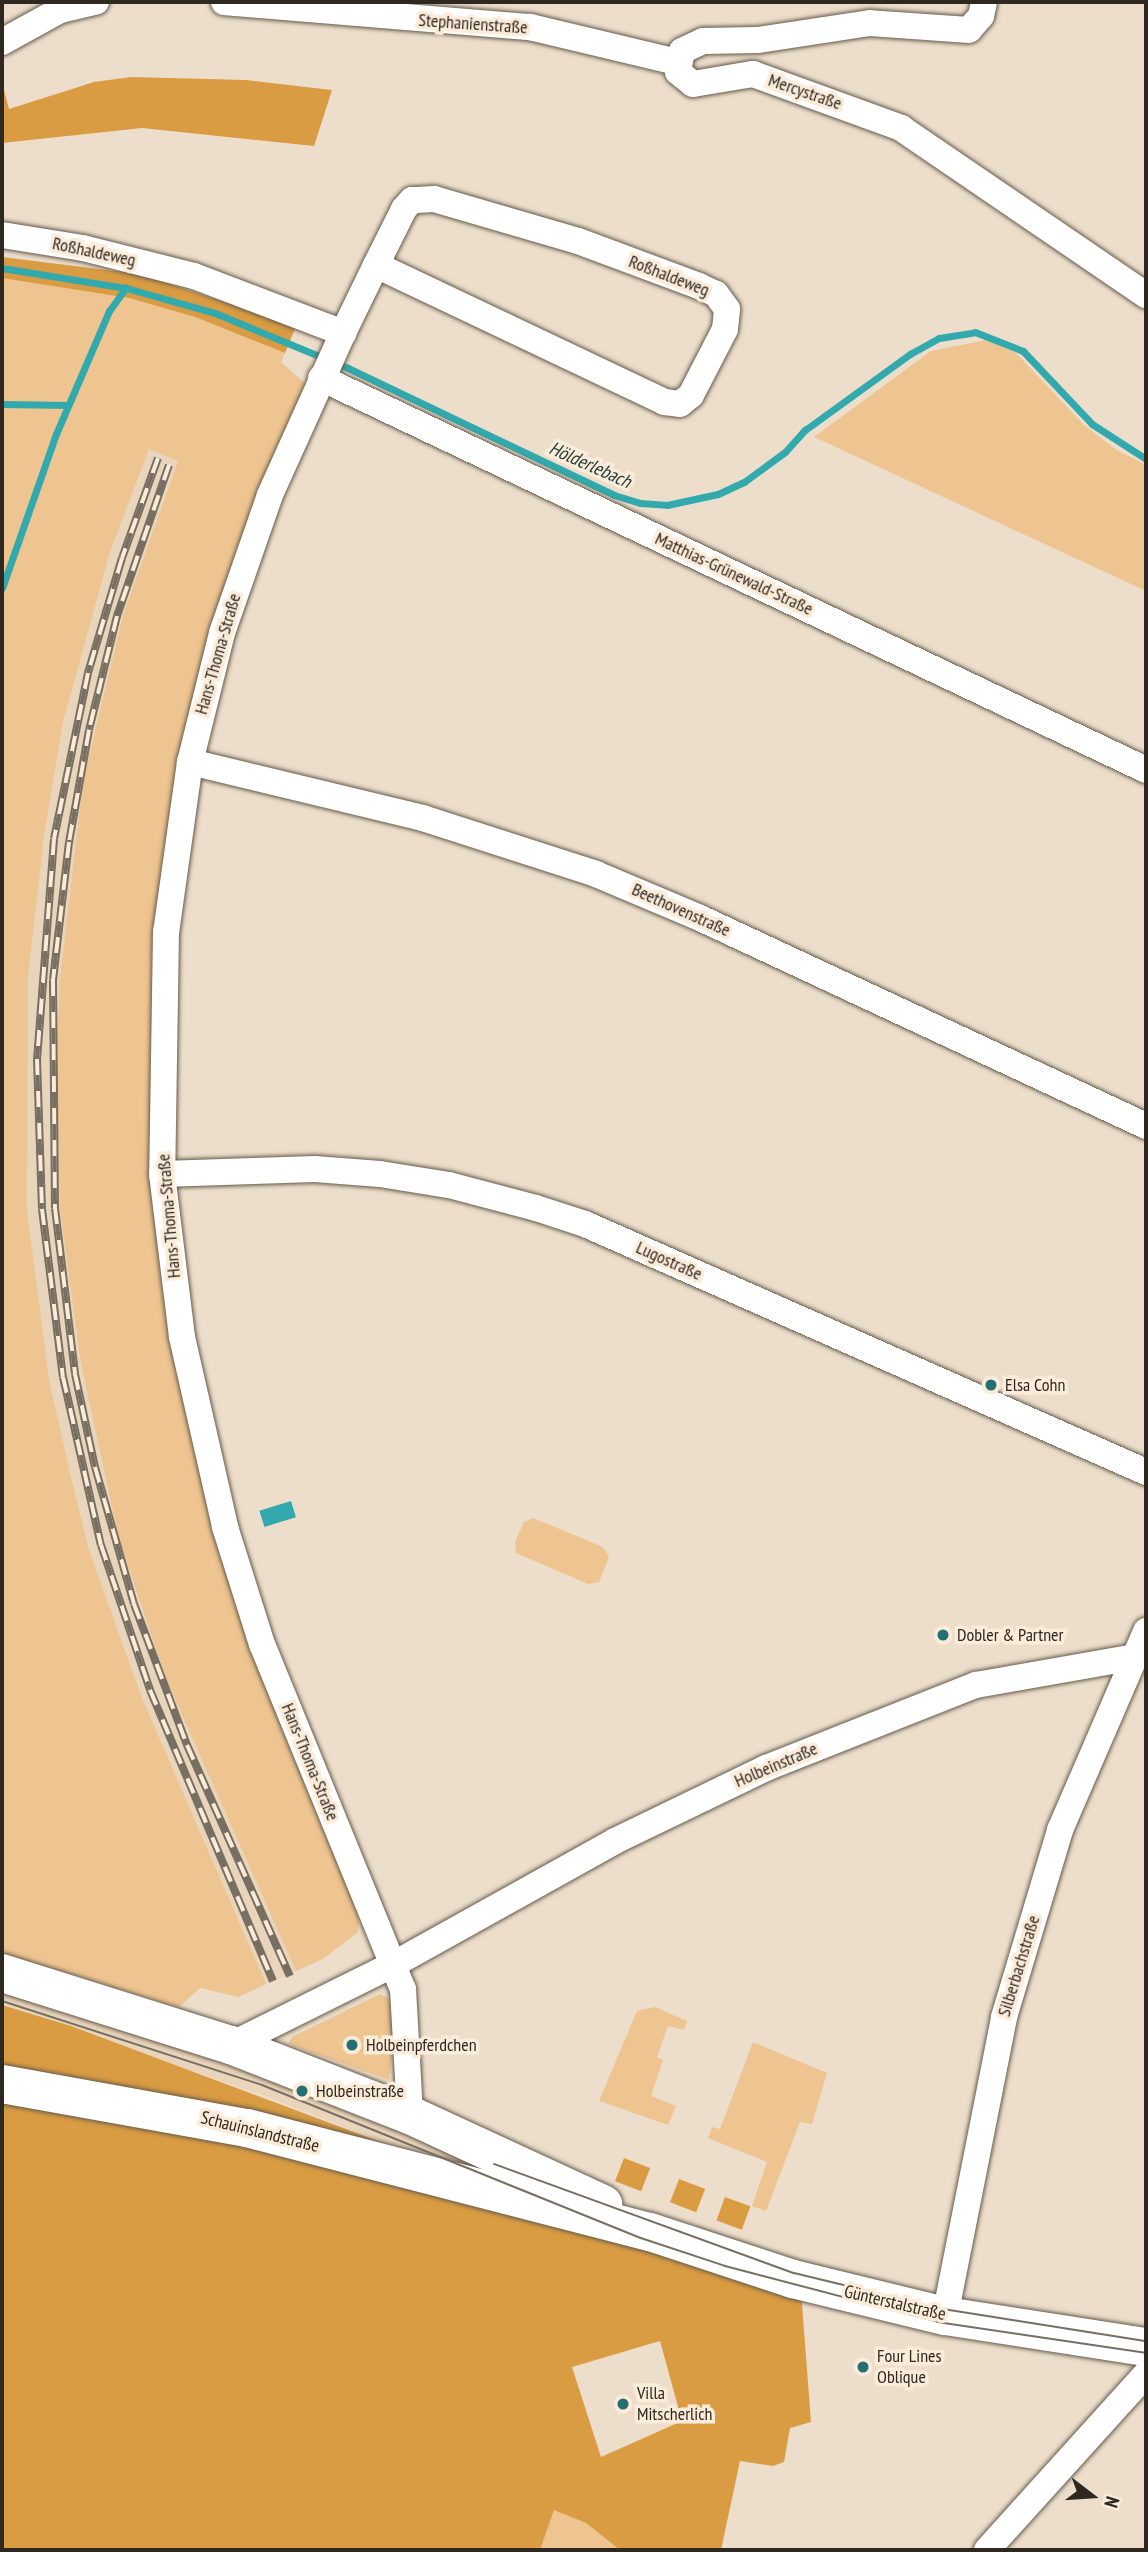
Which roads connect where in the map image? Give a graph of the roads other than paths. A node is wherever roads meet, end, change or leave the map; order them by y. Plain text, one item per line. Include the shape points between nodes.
1 (96, 2) edge
2 (224, 2) edge
3 (984, 2) edge
4 (2, 42) edge
5 (677, 62) junction
6 (2, 236) edge
7 (376, 265) junction
8 (1146, 295) edge
9 (331, 358) junction
10 (190, 762) junction
11 (1146, 770) edge
12 (1146, 1126) edge
13 (162, 1174) junction
14 (1146, 1472) edge
15 (1146, 1631) edge
16 (1140, 1656) edge
17 (396, 1963) junction
18 (2, 1973) edge
19 (231, 2045) junction
20 (2, 2084) edge
21 (410, 2115) junction
22 (514, 2199) joint
23 (650, 2232) junction
24 (945, 2316) junction
25 (1146, 2347) edge
26 (1146, 2374) edge
27 (987, 2550) edge

1 - 4 street via 60,9
2 - 5 street, Stephanienstraße via 530,27
3 - 5 street via 981,16 969,30 870,23 758,40 702,41 691,44
5 - 8 street, Mercystraße via 684,80 693,84 753,74 901,128
6 - 9 street, Roßhaldeweg via 83,248 194,276
7 - 7 street, Roßhaldeweg via 664,402 680,404 691,395 727,318 723,301 699,286 545,230 434,199 412,200 404,209
7 - 9 street, Roßhaldeweg
9 - 10 street, Hans-Thoma-Straße via 252,542 222,632
9 - 11 street, Matthias-Grünewald-Straße
10 - 12 street, Beethovenstraße via 423,818 596,874 712,923
10 - 13 street, Hans-Thoma-Straße via 166,932
13 - 14 street, Lugostraße via 315,1169 380,1174 449,1185 536,1208 585,1224
13 - 17 street, Hans-Thoma-Straße via 182,1337 225,1527 271,1666
15 - 16 street, Silberbachstraße
16 - 17 street, Holbeinstraße via 976,1685 766,1768 496,1903
16 - 24 street, Silberbachstraße via 1060,1830 1004,2017
17 - 19 street, Holbeinstraße
17 - 21 street via 403,1989
18 - 19 main road
19 - 21 main road, Günterstalstraße
20 - 22 main road, Schauinslandstraße via 197,2116
21 - 23 main road, Günterstalstraße via 623,2214
22 - 23 main road, Günterstalstraße
23 - 24 main road, Günterstalstraße via 793,2279
24 - 25 main road, Günterstalstraße
26 - 27 street

